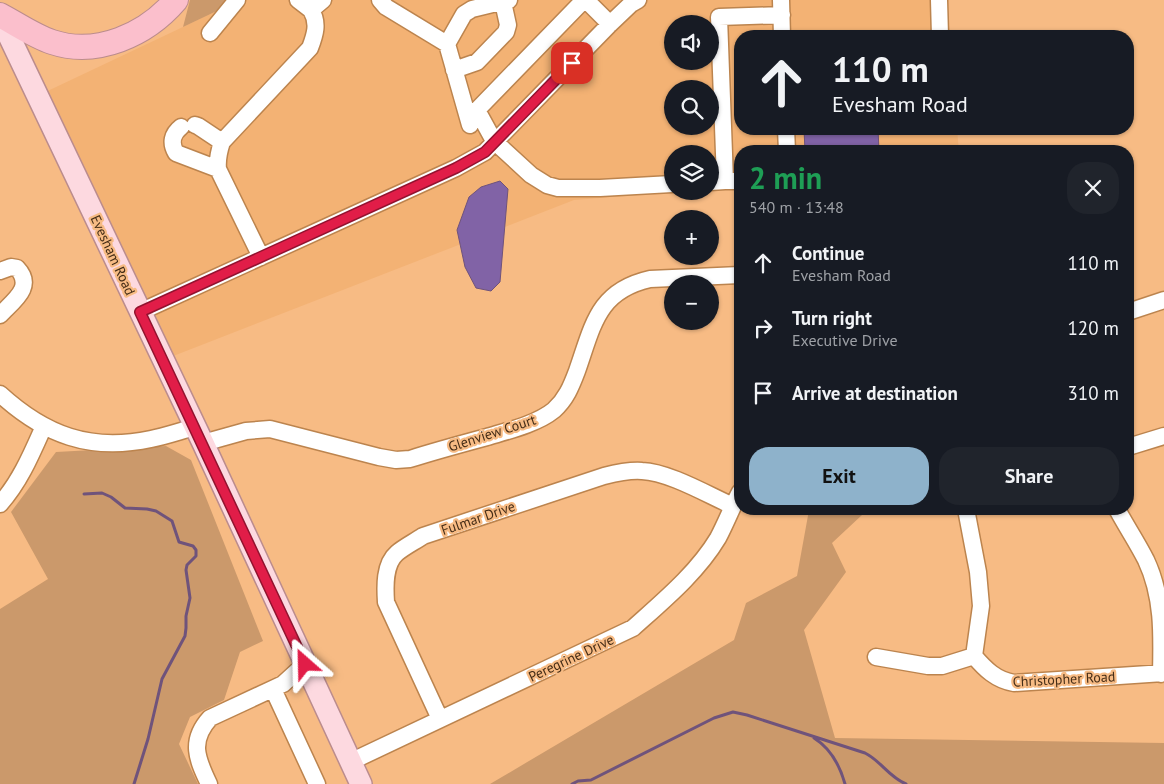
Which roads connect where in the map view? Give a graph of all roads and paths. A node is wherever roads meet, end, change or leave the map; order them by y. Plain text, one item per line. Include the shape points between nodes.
1 (176, 0) edge
2 (237, 0) edge
3 (298, 0) edge
4 (380, 0) edge
5 (585, 0) edge
6 (638, 0) edge
7 (939, 0) edge
8 (506, 1) edge
9 (317, 5) edge
10 (781, 8) edge
11 (0, 16) edge
12 (610, 24) junction
13 (782, 30) edge
14 (940, 30) edge
15 (210, 33) dead end
16 (447, 44) junction
17 (454, 70) junction
18 (470, 125) dead end
19 (222, 142) junction
20 (494, 142) junction
21 (218, 169) junction
22 (725, 181) edge
23 (664, 184) edge
24 (261, 258) junction
25 (0, 271) edge
26 (734, 275) edge
27 (1164, 300) edge
28 (1134, 310) edge
29 (140, 312) junction
30 (0, 315) edge
31 (0, 394) edge
32 (44, 426) junction
33 (199, 435) junction
34 (1164, 436) edge
35 (1134, 445) edge
36 (734, 498) edge
37 (734, 503) edge
38 (0, 504) edge
39 (967, 515) edge
40 (1120, 515) edge
41 (974, 656) junction
42 (876, 658) dead end
43 (305, 664) junction
44 (1163, 674) edge
45 (273, 689) junction
46 (440, 719) junction
47 (350, 762) junction
48 (209, 784) edge
49 (317, 784) edge
50 (361, 784) edge

1 - 11 highway via 142,30 103,45 84,47 50,41
2 - 15 street
3 - 9 street
4 - 16 street
5 - 12 street
5 - 20 street via 477,110
6 - 12 street
7 - 14 street
8 - 16 street via 464,14
8 - 17 street via 506,32 476,62
9 - 19 street via 310,48
10 - 13 street
10 - 22 street via 719,18
11 - 29 main road, Evesham Road
12 - 20 street
16 - 17 street
17 - 18 street
19 - 21 street
19 - 21 street via 198,126 188,126 174,134 171,142 176,153
20 - 23 street via 531,175 558,188
20 - 24 street via 485,152 456,168
21 - 24 street
24 - 29 street
25 - 30 street via 17,268 24,279 24,286
26 - 33 street, Glenview Court via 650,279 621,289 592,325 569,392 561,403 552,412 516,428 410,459 396,460 270,429
27 - 28 street
29 - 33 main road, Evesham Road
31 - 32 street, Glenview Court
32 - 33 street, Glenview Court via 66,437 101,443
32 - 38 street via 16,484
33 - 43 main road, Evesham Road
34 - 35 street
36 - 46 street, Fulmar Drive via 644,470 623,472 423,536 397,553 387,572 386,602
37 - 46 street, Peregrine Drive via 718,538 698,566 633,628
39 - 41 street via 982,606
40 - 44 street via 1146,560 1156,587 1161,606
41 - 42 street via 942,666
41 - 44 street, Christopher Road via 988,672 1014,683
43 - 45 street
43 - 47 main road, Evesham Road
45 - 48 street via 210,718 201,728 197,750
45 - 49 street
46 - 47 street, Peregrine Drive
47 - 50 main road, Evesham Road

